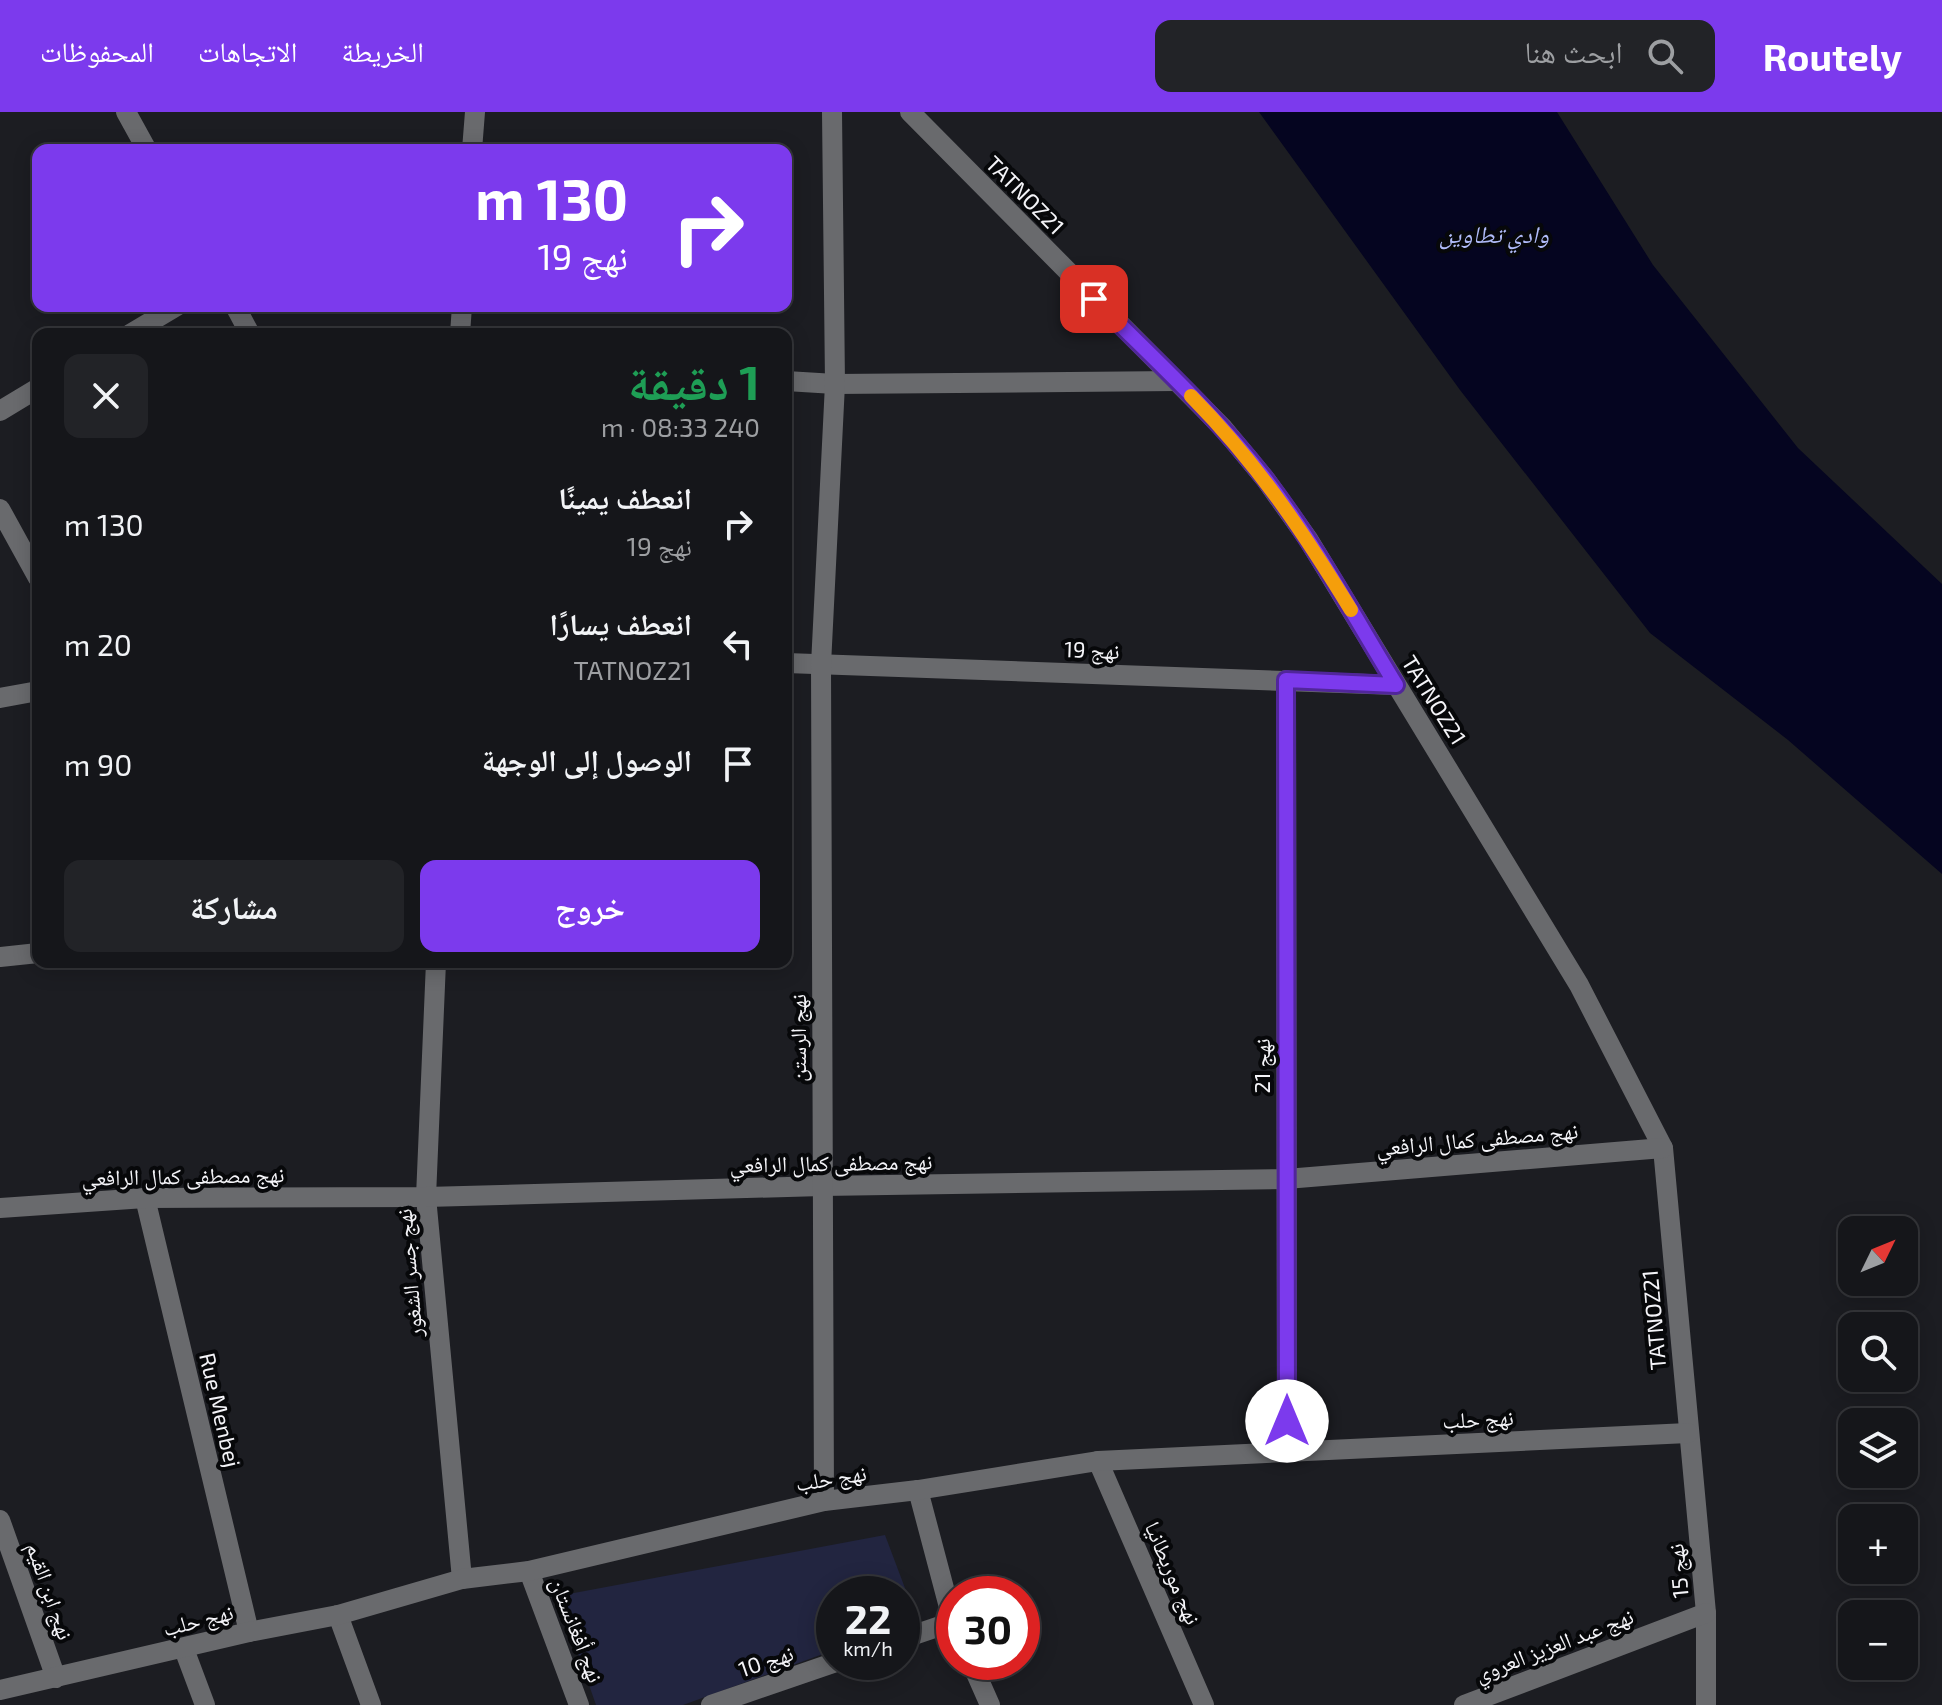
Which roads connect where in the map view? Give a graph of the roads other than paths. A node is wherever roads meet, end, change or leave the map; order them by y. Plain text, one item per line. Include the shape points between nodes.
1 (126, 112) edge
2 (475, 112) edge
3 (832, 112) edge
4 (910, 112) edge
5 (144, 144) edge
6 (472, 144) edge
7 (167, 312) edge
8 (140, 328) edge
9 (792, 381) edge
10 (1176, 381) junction
11 (835, 384) junction
12 (32, 392) edge
13 (0, 411) edge
14 (0, 509) edge
15 (32, 567) edge
16 (792, 663) edge
17 (821, 665) junction
18 (1286, 680) junction
19 (1396, 685) junction
20 (32, 692) edge
21 (0, 698) edge
22 (32, 954) edge
23 (0, 957) edge
24 (436, 968) edge
25 (1663, 1148) junction
26 (1286, 1179) junction
27 (822, 1186) junction
28 (426, 1197) junction
29 (145, 1198) junction
30 (0, 1208) edge
31 (1688, 1433) junction
32 (1287, 1451) junction
33 (1098, 1461) junction
34 (918, 1490) junction
35 (824, 1501) junction
36 (0, 1520) edge
37 (529, 1571) junction
38 (940, 1576) edge
39 (462, 1579) junction
40 (1706, 1613) junction
41 (338, 1615) junction
42 (249, 1632) junction
43 (184, 1649) junction
44 (816, 1669) edge
45 (56, 1678) junction
46 (979, 1680) edge
47 (0, 1690) edge
48 (205, 1705) edge
49 (371, 1705) edge
50 (579, 1705) edge
51 (711, 1705) edge
52 (990, 1705) edge
53 (1204, 1705) edge
54 (1464, 1705) edge
55 (1706, 1705) edge

1 - 5 street
2 - 6 street
3 - 11 street, نهج الرستن
4 - 10 street, TATNOZ21
7 - 8 street
9 - 11 street
10 - 11 street
10 - 19 street, TATNOZ21 via 1266,480
11 - 17 street, نهج الرستن
12 - 13 street
14 - 15 street
16 - 17 street, نهج 19
17 - 18 street, نهج 19
17 - 27 street, نهج الرستن
18 - 19 street, نهج 19
18 - 26 street, نهج 21
19 - 25 street, TATNOZ21 via 1579,985
20 - 21 street
22 - 23 street
24 - 28 street, نهج جسر الشغور
25 - 26 street, نهج مصطفى كمال الرافعي
25 - 31 street, TATNOZ21
26 - 27 street, نهج مصطفى كمال الرافعي
26 - 32 street, نهج 21
27 - 28 street, نهج مصطفى كمال الرافعي
27 - 35 street, نهج الرستن
28 - 29 street, نهج مصطفى كمال الرافعي
28 - 39 street, نهج جسر الشغور
29 - 30 street, نهج مصطفى كمال الرافعي
29 - 42 street, Rue Menbej
31 - 32 street, نهج حلب
31 - 40 street, نهج 15
32 - 33 street, نهج حلب
33 - 34 street, نهج حلب
33 - 53 street, نهج موريطانيا
34 - 35 street, نهج حلب
34 - 38 street
35 - 37 street, نهج حلب
36 - 45 street, نهج ابن القيم
37 - 39 street, نهج حلب
37 - 50 street, نهج أفغانستان
39 - 41 street, نهج حلب
40 - 54 street, نهج عبد العزيز العروي
40 - 55 street, نهج 15
41 - 42 street, نهج حلب
41 - 49 street
42 - 43 street, نهج حلب
43 - 45 street, نهج حلب
43 - 48 street
44 - 51 street, نهج 10
45 - 47 street, نهج حلب
46 - 52 street

